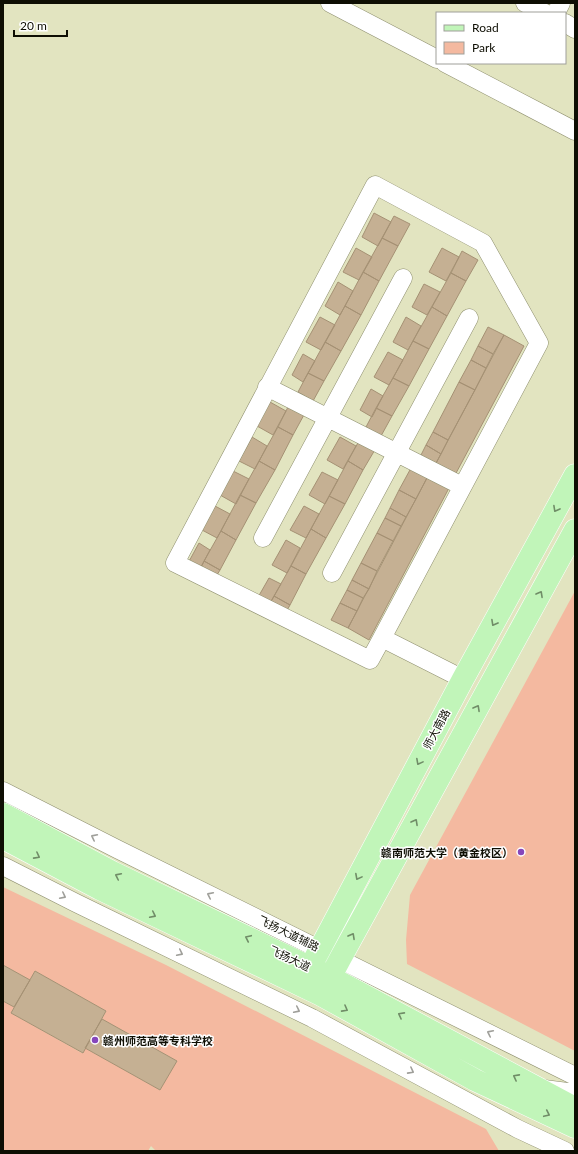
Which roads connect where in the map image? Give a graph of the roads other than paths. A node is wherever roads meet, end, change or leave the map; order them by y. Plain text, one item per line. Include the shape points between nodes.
1 (330, 3) edge
2 (525, 3) edge
3 (561, 3) edge
4 (543, 12) edge
5 (556, 12) edge
6 (566, 24) edge
7 (575, 29) edge
8 (436, 58) edge
9 (447, 64) edge
10 (575, 131) edge
11 (403, 278) dead end
12 (470, 318) dead end
13 (268, 387) junction
14 (329, 418) junction
15 (397, 453) junction
16 (575, 475) edge
17 (462, 486) junction
18 (575, 530) edge
19 (263, 538) dead end
20 (332, 573) dead end
21 (382, 638) junction
22 (463, 679) junction
23 (4, 791) edge
24 (3, 814) edge
25 (3, 838) edge
26 (117, 849) junction
27 (3, 866) edge
28 (186, 909) junction
29 (310, 967) junction
30 (330, 977) junction
31 (575, 1076) edge
32 (475, 1080) junction
33 (535, 1088) junction
34 (575, 1093) edge
35 (575, 1108) edge
36 (575, 1128) edge
37 (518, 1129) junction
38 (565, 1151) edge

1 - 8 street
2 - 4 street
3 - 5 street
6 - 7 street
9 - 10 street
11 - 14 street
12 - 15 street
13 - 14 street
13 - 17 street via 375,185 483,243 539,343
13 - 21 street via 175,563 370,660
14 - 15 street
14 - 19 street
15 - 17 street
15 - 20 street
16 -> 22 main road, 师大南路
17 - 21 street
30 -> 18 main road
21 - 22 street
22 -> 29 main road, 师大南路
26 -> 23 street, 飞扬大道辅路
28 -> 24 main road, 飞扬大道
25 -> 29 main road, 飞扬大道 via 100,889
26 - 28 street
29 -> 26 street, 飞扬大道辅路
27 -> 37 street via 312,1018
29 -> 28 main road, 飞扬大道
29 - 30 main road, 飞扬大道
31 -> 30 street
30 -> 32 main road, 飞扬大道
33 -> 30 main road, 飞扬大道
32 -> 36 main road, 飞扬大道
32 - 37 street
33 - 34 street
33 - 35 main road, 飞扬大道
37 - 38 street

